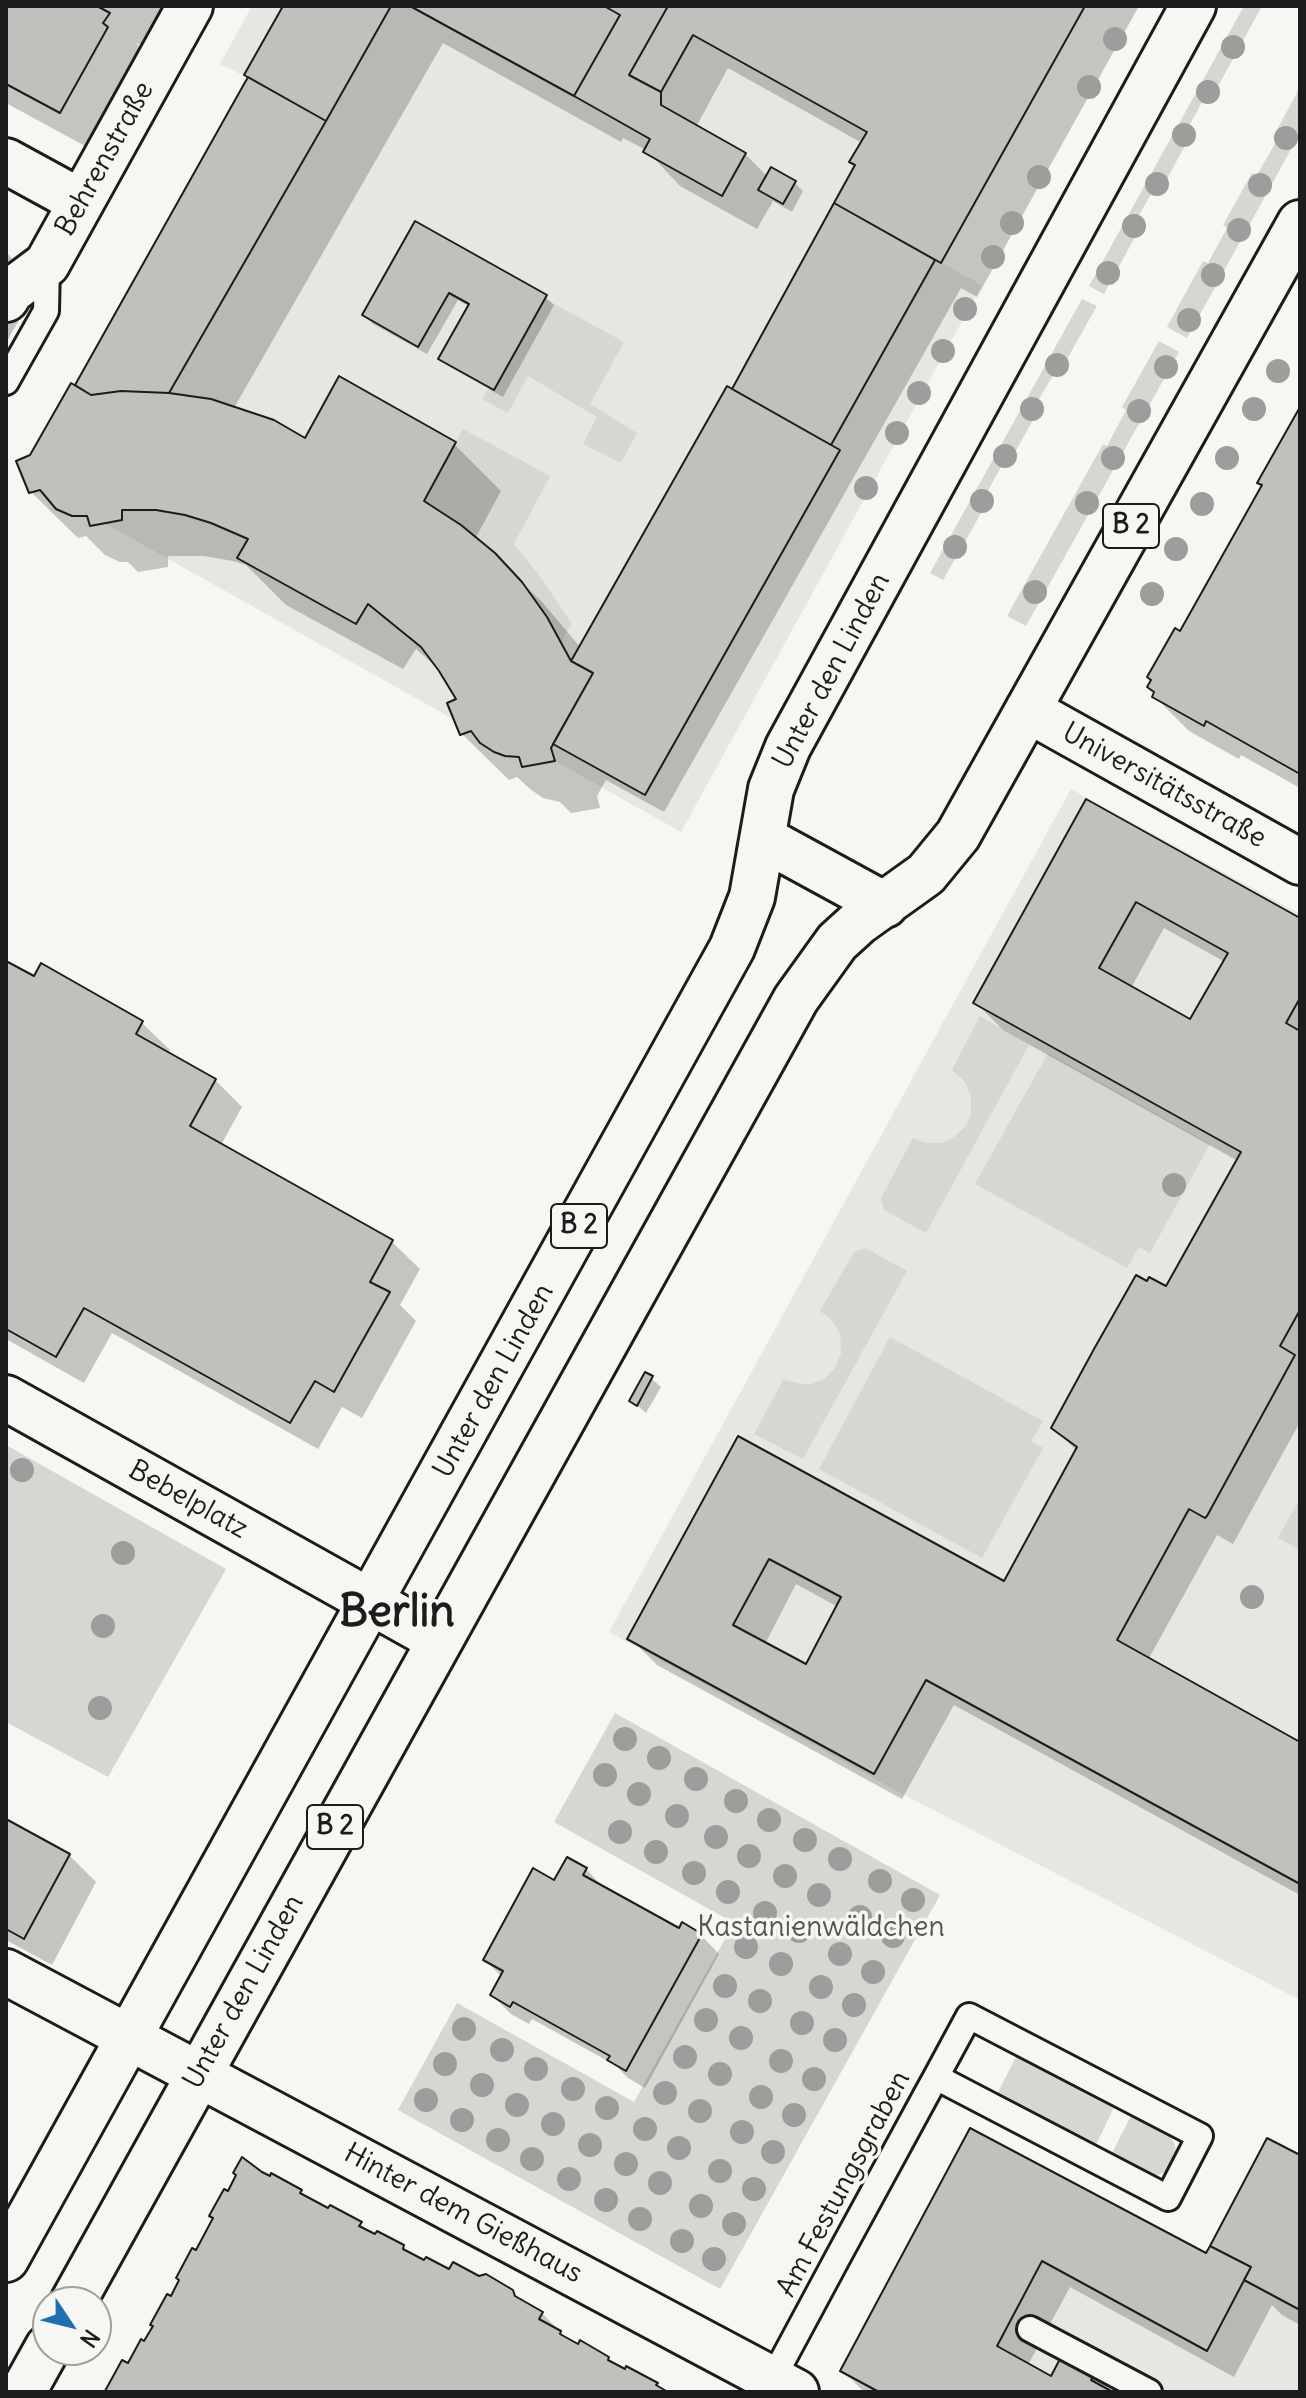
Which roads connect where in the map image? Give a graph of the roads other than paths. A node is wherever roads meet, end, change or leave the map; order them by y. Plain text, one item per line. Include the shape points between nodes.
1 (190, 6) edge
2 (1193, 6) edge
3 (6, 161) edge
4 (81, 202) junction
5 (1300, 223) edge
6 (47, 264) junction
7 (6, 299) edge
8 (6, 382) edge
9 (1028, 710) junction
10 (764, 839) junction
11 (1300, 862) edge
12 (885, 905) junction
13 (6, 1398) edge
14 (371, 1602) junction
15 (439, 1640) junction
16 (6, 1972) edge
17 (115, 2030) junction
18 (198, 2074) junction
19 (936, 2077) junction
20 (6, 2259) edge
21 (82, 2286) edge
22 (1030, 2329) dead end
23 (37, 2366) edge
24 (784, 2386) edge
25 (23, 2392) edge
26 (1149, 2392) edge

1 - 4 main road, Behrenstraße
2 - 10 main road, Unter den Linden / B 2 via 788,747 771,789
3 - 4 main road
4 - 6 main road, Behrenstraße
5 - 9 main road, Unter den Linden / B 2
6 - 7 main road, Behrenstraße
6 - 8 lane via 46,311
9 - 11 main road, Universitätsstraße
9 - 12 main road, Unter den Linden / B 2 via 950,846 926,874
10 - 12 main road
10 - 14 main road, Unter den Linden / B 2 via 752,897 732,948
12 - 15 main road, Unter den Linden / B 2 via 837,942 796,999
13 - 14 main road, Bebelplatz
14 - 15 main road
14 - 17 main road, Unter den Linden / B 2
15 - 18 main road, Unter den Linden / B 2
16 - 17 main road, Hinter dem Gießhaus
17 - 18 main road, Hinter dem Gießhaus
17 - 20 main road, Unter den Linden / B 2
18 - 21 main road, Unter den Linden / B 2
18 - 24 main road, Hinter dem Gießhaus
19 - 19 lane, Am Festungsgraben via 1168,2198 1200,2136 969,2016
19 - 24 lane, Am Festungsgraben
22 - 26 lane
23 - 25 main road

